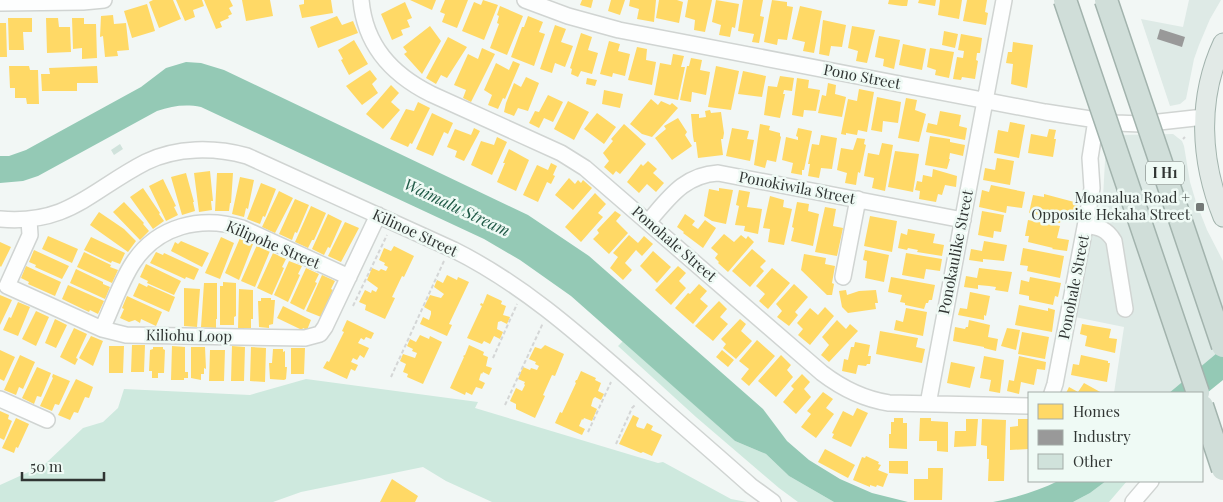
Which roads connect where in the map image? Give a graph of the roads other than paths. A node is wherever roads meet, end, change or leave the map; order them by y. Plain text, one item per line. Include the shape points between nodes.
1 (104, 0) edge
2 (360, 0) edge
3 (525, 0) edge
4 (1004, 0) edge
5 (1065, 0) edge
6 (1106, 0) edge
7 (0, 3) edge
8 (1223, 43) edge
9 (986, 100) junction
10 (1204, 117) junction
11 (1096, 120) junction
12 (858, 199) junction
13 (378, 215) junction
14 (1223, 217) edge
15 (0, 219) edge
16 (29, 220) junction
17 (963, 220) junction
18 (648, 222) junction
19 (1086, 224) junction
20 (348, 277) junction
21 (843, 277) dead end
22 (1125, 309) dead end
23 (102, 329) junction
24 (1223, 346) edge
25 (1052, 392) edge
26 (1198, 392) edge
27 (0, 399) edge
28 (928, 404) junction
29 (1028, 406) edge
30 (1203, 409) edge
31 (48, 420) dead end
32 (1223, 420) edge
33 (1203, 432) edge
34 (1223, 469) edge
35 (1150, 482) edge
36 (772, 502) edge
37 (1133, 502) edge

1 - 7 street
2 - 18 street, Ponohale Street via 369,35 385,60 403,78 574,160
3 - 9 street, Pono Street via 619,30
4 - 9 street, Ponokaulike Street
5 - 26 highway, I H1, bridge
6 - 24 highway, I H1, bridge
8 - 10 main road via 1210,77
9 - 11 street, Pono Street
9 - 17 street, Ponokaulike Street
10 - 11 street, Pono Street via 1141,124
10 - 14 main road via 1210,178
11 - 19 street, Ponohale Street
12 - 17 street, Ponokiwila Street
12 - 18 street, Ponokiwila Street via 727,174 711,174 682,185
12 - 21 street
13 - 16 street, Kilinoe Street via 247,156 209,149 183,151 148,161 69,209
13 - 20 street, Kiliohu Loop
13 - 36 street, Kilinoe Street via 469,258 534,298
15 - 16 street, Kilinoe Street
16 - 23 street, Kiliohu Loop via 30,235 7,286
17 - 28 street, Ponokaulike Street
18 - 28 street, Ponohale Street via 822,374 843,388 879,402
19 - 22 street via 1109,232 1114,241
19 - 25 street, Ponohale Street
20 - 23 street, Kiliohu Loop via 325,327 312,338 126,335
20 - 23 street, Kilipohe Street via 242,228 206,222 183,225 160,236 138,256
27 - 31 street
28 - 29 street, Ponohale Street
30 - 34 highway, bridge
32 - 33 street
35 - 37 street

